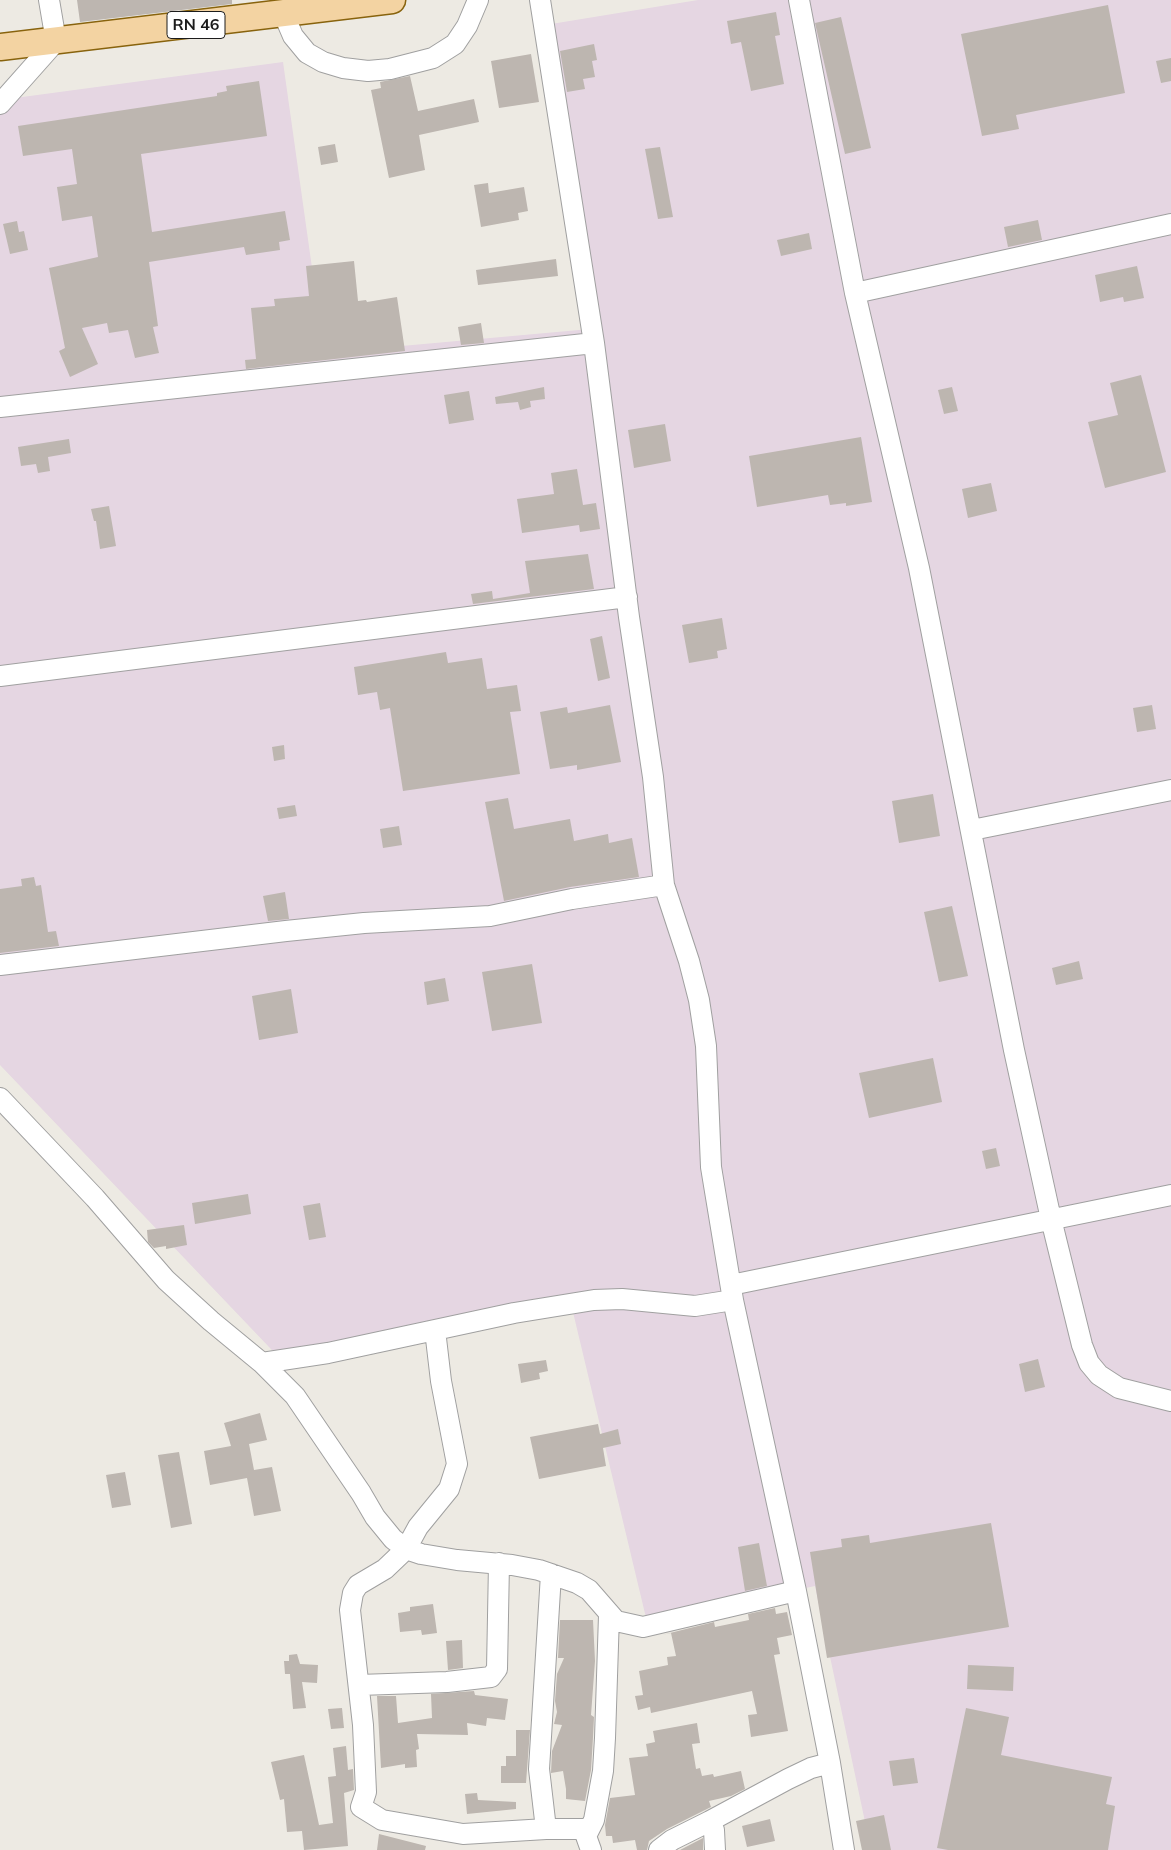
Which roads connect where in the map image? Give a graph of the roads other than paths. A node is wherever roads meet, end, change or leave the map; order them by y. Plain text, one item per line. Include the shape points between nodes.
1 (49, 0) edge
2 (392, 0) edge
3 (478, 0) edge
4 (540, 0) edge
5 (799, 0) edge
6 (343, 3) edge
7 (284, 15) junction
8 (56, 41) junction
9 (0, 47) edge
10 (0, 104) edge
11 (1171, 224) edge
12 (855, 293) junction
13 (594, 343) junction
14 (0, 407) edge
15 (627, 597) junction
16 (0, 676) edge
17 (1171, 790) edge
18 (972, 830) junction
19 (664, 885) junction
20 (0, 965) edge
21 (0, 1098) edge
22 (1171, 1195) edge
23 (1051, 1219) junction
24 (732, 1293) junction
25 (435, 1330) junction
26 (262, 1363) junction
27 (1171, 1401) edge
28 (406, 1549) junction
29 (499, 1563) junction
30 (551, 1574) junction
31 (796, 1591) junction
32 (609, 1615) junction
33 (359, 1685) junction
34 (830, 1763) junction
35 (710, 1821) junction
36 (588, 1829) junction
37 (546, 1830) junction
38 (591, 1850) edge
39 (658, 1850) edge
40 (715, 1850) edge
41 (844, 1850) edge

1 - 8 street
2 - 6 main road, RN 46
3 - 7 street via 455,44 433,58 390,69 344,68 315,58 293,36
4 - 13 street
5 - 12 street
6 - 7 main road, RN 46
7 - 8 main road, RN 46
8 - 9 main road, RN 46
8 - 10 street
11 - 12 street
12 - 18 street via 919,568
13 - 14 street
13 - 15 street
15 - 16 street
15 - 19 street via 653,777
17 - 18 street
18 - 23 street via 1014,1050
19 - 20 street via 490,916 364,923
19 - 24 street via 690,961 699,1000 706,1046 711,1167
21 - 26 street via 95,1198 166,1280
22 - 23 street
23 - 24 street
23 - 27 street via 1089,1363 1099,1375 1119,1388
24 - 25 street via 695,1306 622,1299 594,1300
24 - 31 street
25 - 26 street via 328,1353
25 - 28 street via 457,1464 449,1490 418,1527
26 - 28 street via 295,1396 375,1517
28 - 29 street via 448,1558
28 - 33 street via 385,1569 358,1585 353,1593 350,1610
29 - 30 street
29 - 33 street via 497,1670 491,1678
30 - 32 street via 589,1590
30 - 37 street via 539,1769
31 - 32 street via 643,1627 616,1621
31 - 34 street
32 - 36 street via 603,1771 594,1820
33 - 37 street via 366,1792 363,1808 382,1820 463,1834
34 - 35 street via 788,1779
34 - 41 street
35 - 39 street
35 - 40 street
36 - 37 street
36 - 38 street via 586,1836

